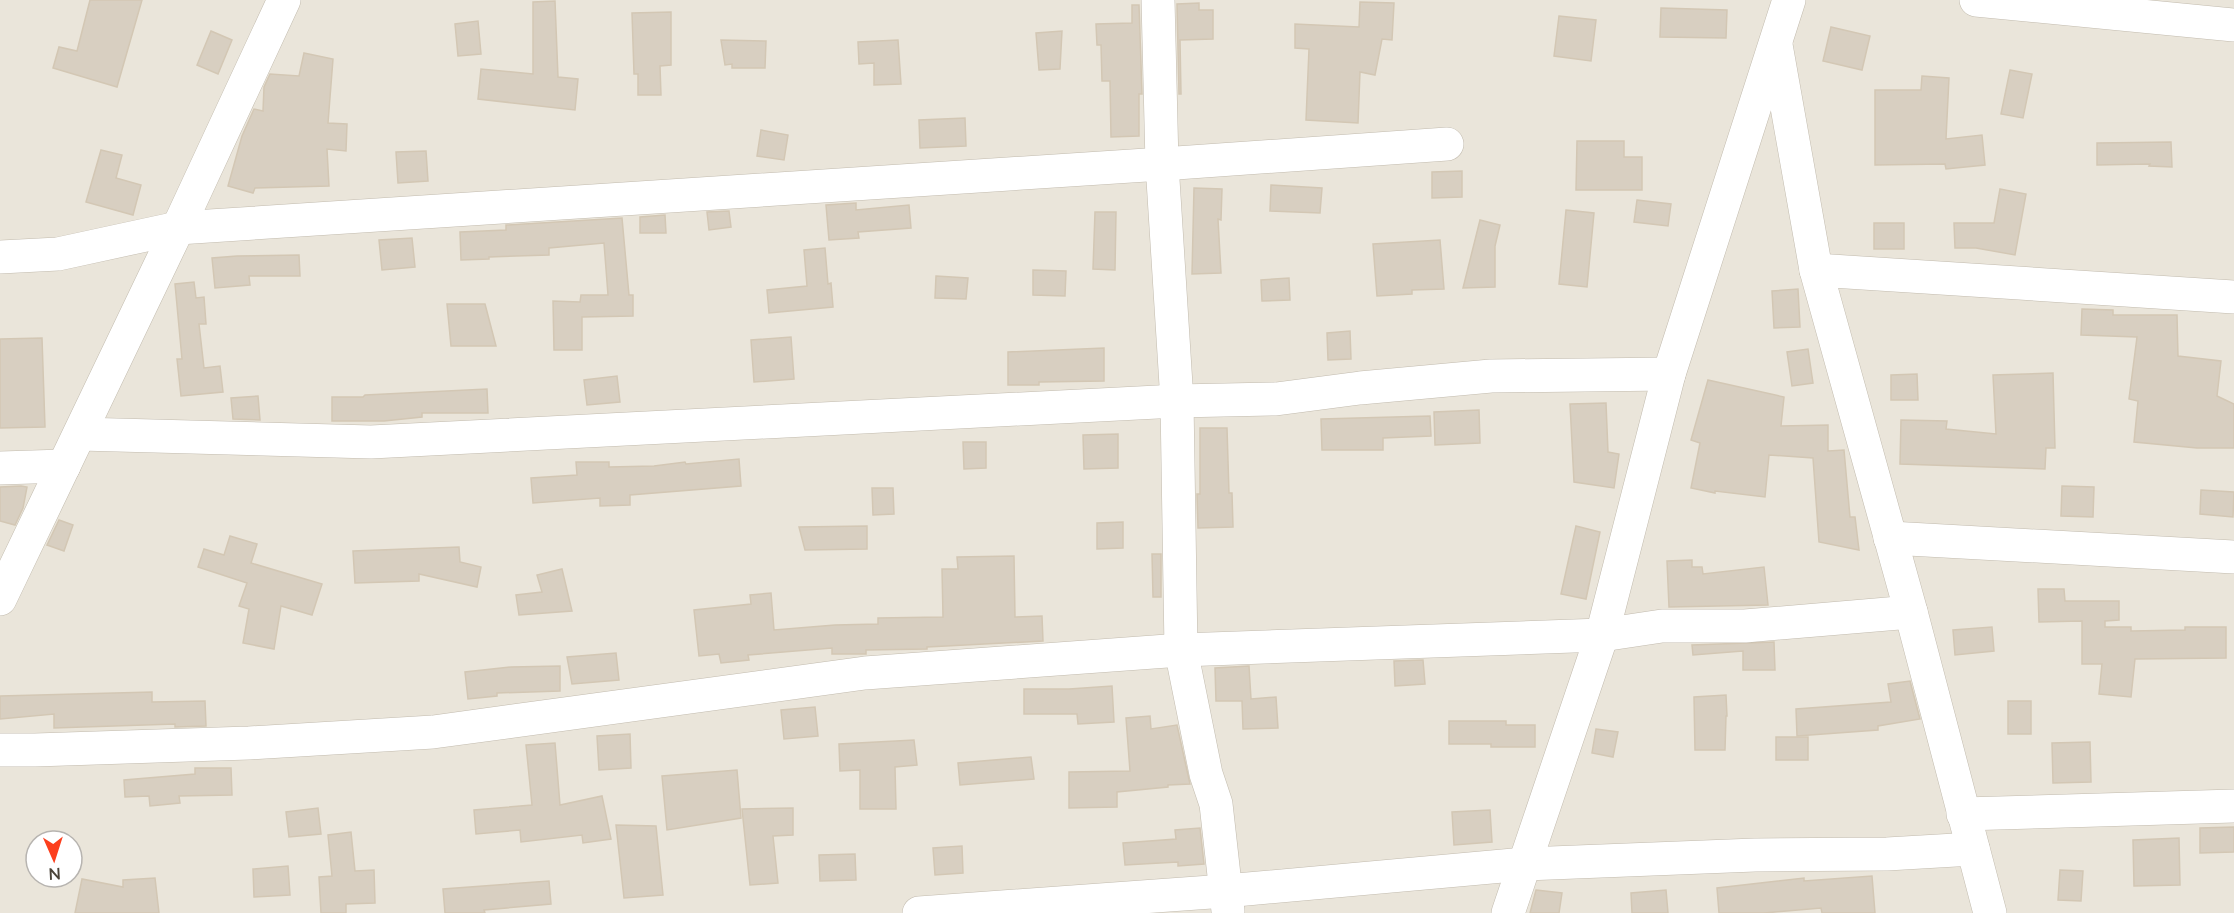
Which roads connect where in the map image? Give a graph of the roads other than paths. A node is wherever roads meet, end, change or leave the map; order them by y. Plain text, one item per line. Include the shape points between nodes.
1 (284, 0) edge
2 (1158, 0) edge
3 (1789, 0) edge
4 (1976, 0) edge
5 (2234, 26) edge
6 (1776, 40) junction
7 (1446, 144) dead end
8 (1162, 165) junction
9 (178, 228) junction
10 (0, 257) edge
11 (1816, 270) junction
12 (2234, 297) edge
13 (1669, 374) junction
14 (1177, 401) junction
15 (80, 434) junction
16 (64, 466) junction
17 (0, 468) edge
18 (1890, 538) junction
19 (2234, 557) edge
20 (0, 599) edge
21 (1911, 612) junction
22 (1602, 635) junction
23 (1181, 650) junction
24 (0, 750) edge
25 (2234, 806) edge
26 (1963, 814) junction
27 (1973, 849) junction
28 (1525, 864) junction
29 (1227, 902) edge
30 (919, 913) edge
31 (1508, 913) edge
32 (1990, 913) edge

1 - 9 street
2 - 8 street
3 - 6 street
4 - 5 street
6 - 11 street
6 - 13 street
7 - 8 street
8 - 9 street
8 - 14 street
9 - 10 street via 58,254
9 - 15 street
11 - 12 street
11 - 18 street
13 - 14 street via 1491,376 1276,399
13 - 22 street
14 - 15 street via 372,442
14 - 23 street
15 - 16 street
16 - 17 street
16 - 20 street
18 - 19 street
18 - 21 street
21 - 22 street via 1745,626 1662,626
21 - 26 street
22 - 23 street
22 - 28 street
23 - 24 street via 865,673 434,732 249,743
23 - 29 street via 1206,774 1216,804
25 - 26 street
26 - 27 street
27 - 28 street
27 - 32 street
28 - 29 street
28 - 31 street
29 - 30 street

